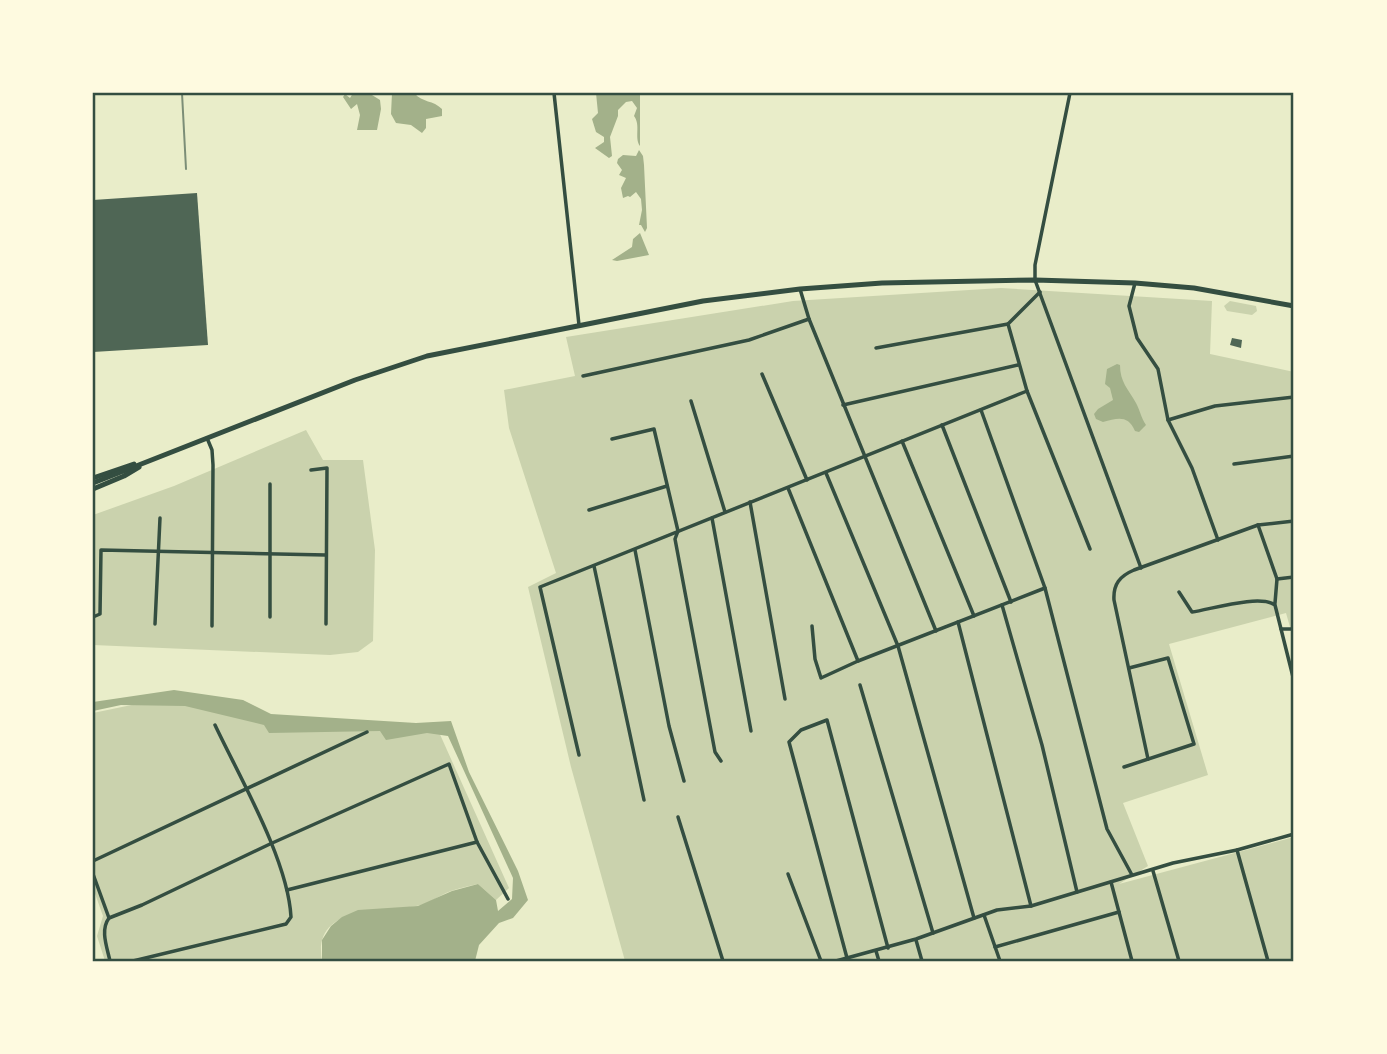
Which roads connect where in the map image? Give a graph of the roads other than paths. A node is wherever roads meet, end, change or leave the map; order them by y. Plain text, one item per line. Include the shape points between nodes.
1 (554, 93) edge
2 (1070, 93) edge
3 (1035, 279) junction
4 (1135, 283) junction
5 (800, 289) junction
6 (1040, 292) junction
7 (1294, 306) edge
8 (809, 319) junction
9 (1008, 324) junction
10 (579, 325) junction
11 (876, 348) dead end
12 (1018, 365) junction
13 (762, 374) dead end
14 (583, 376) dead end
15 (1027, 391) junction
16 (1294, 397) edge
17 (691, 401) dead end
18 (843, 405) junction
19 (981, 410) junction
20 (1168, 420) junction
21 (942, 425) junction
22 (207, 438) junction
23 (612, 439) dead end
24 (902, 441) junction
25 (865, 456) junction
26 (1294, 456) edge
27 (154, 459) junction
28 (1234, 464) dead end
29 (311, 470) dead end
30 (826, 473) junction
31 (93, 480) edge
32 (807, 480) junction
33 (270, 484) dead end
34 (667, 486) junction
35 (788, 488) junction
36 (93, 489) edge
37 (750, 502) junction
38 (589, 510) dead end
39 (725, 512) junction
40 (160, 518) dead end
41 (712, 518) junction
42 (1294, 520) edge
43 (1258, 525) junction
44 (678, 531) junction
45 (1218, 540) junction
46 (1090, 549) dead end
47 (635, 550) junction
48 (213, 551) junction
49 (159, 552) junction
50 (270, 554) junction
51 (326, 555) junction
52 (594, 566) junction
53 (1141, 568) junction
54 (1294, 577) edge
55 (1276, 579) junction
56 (1045, 588) junction
57 (1179, 592) dead end
58 (1011, 602) junction
59 (1002, 605) junction
60 (1275, 605) junction
61 (974, 616) junction
62 (270, 617) dead end
63 (93, 618) edge
64 (958, 622) junction
65 (155, 624) dead end
66 (326, 624) dead end
67 (212, 626) dead end
68 (812, 626) dead end
69 (1281, 629) junction
70 (1294, 629) edge
71 (936, 631) junction
72 (898, 646) junction
73 (858, 661) junction
74 (1129, 668) junction
75 (1294, 681) edge
76 (860, 685) dead end
77 (785, 699) dead end
78 (215, 725) dead end
79 (751, 731) dead end
80 (367, 732) dead end
81 (579, 755) dead end
82 (1148, 759) junction
83 (720, 761) dead end
84 (1124, 767) dead end
85 (684, 781) dead end
86 (245, 788) junction
87 (644, 800) dead end
88 (677, 817) dead end
89 (1294, 834) edge
90 (478, 842) junction
91 (271, 844) junction
92 (1237, 850) junction
93 (93, 861) edge
94 (1153, 871) junction
95 (93, 874) edge
96 (788, 874) dead end
97 (1132, 875) junction
98 (1111, 882) junction
99 (288, 890) junction
100 (1077, 892) junction
101 (508, 899) dead end
102 (1031, 906) junction
103 (1119, 912) junction
104 (984, 915) junction
105 (109, 918) junction
106 (974, 919) junction
107 (933, 933) junction
108 (916, 939) junction
109 (995, 947) junction
110 (888, 948) junction
111 (876, 951) junction
112 (847, 958) junction
113 (1131, 960) edge
114 (110, 961) edge
115 (133, 961) edge
116 (723, 961) edge
117 (821, 961) edge
118 (836, 961) edge
119 (879, 961) edge
120 (922, 961) edge
121 (1000, 961) edge
122 (1123, 961) edge
123 (1179, 961) edge
124 (1268, 961) edge

1 - 10 street
2 - 3 street
3 - 4 main road
3 - 5 main road
3 - 6 street
4 - 7 main road
4 - 20 street via 1129,306 1137,338 1158,369
5 - 8 street
5 - 10 main road via 703,301
6 - 9 street
6 - 53 street
8 - 14 street via 750,340
8 - 18 street
9 - 11 street
9 - 12 street
10 - 22 main road via 428,356
12 - 15 street
12 - 18 street
13 - 32 street
15 - 19 street
15 - 46 street
16 - 20 street via 1215,406
17 - 39 street
18 - 25 street
19 - 21 street
19 - 56 street
20 - 45 street via 1192,468
21 - 24 street
21 - 58 street
22 - 27 main road
22 - 48 street via 212,450
23 - 34 street via 654,429
24 - 25 street
24 - 61 street
25 - 30 street
25 - 71 street
26 - 28 street
27 - 31 main road
27 - 36 main road
29 - 51 street via 327,468
30 - 32 street
30 - 72 street
32 - 35 street
33 - 50 street
34 - 38 street
34 - 44 street
35 - 37 street
35 - 73 street
37 - 39 street
37 - 77 street
39 - 41 street
40 - 49 street
41 - 44 street
41 - 79 street
42 - 43 street
43 - 45 street
43 - 55 street
44 - 47 street
44 - 83 street via 675,539
45 - 53 street
47 - 52 street
47 - 85 street
48 - 49 street
48 - 50 street
48 - 67 street
49 - 63 street via 101,550 100,614
49 - 65 street
50 - 51 street
50 - 62 street
51 - 66 street
52 - 81 street via 540,587
52 - 87 street
53 - 74 street via 1121,577 1115,586
54 - 55 street
55 - 60 street
56 - 58 street
56 - 97 street via 1107,828
57 - 60 street via 1192,612 1256,601 1269,600
58 - 59 street
59 - 61 street
59 - 100 street
60 - 69 street
61 - 64 street
64 - 71 street
64 - 102 street
68 - 73 street via 821,678
69 - 70 street
69 - 75 street
71 - 72 street
72 - 73 street
72 - 106 street
74 - 82 street
74 - 82 street via 1168,658 1195,744
76 - 107 street
78 - 86 street
80 - 86 street
82 - 84 street
86 - 91 street
86 - 93 street
88 - 116 street
89 - 92 street
90 - 91 street via 449,764
90 - 99 street
90 - 101 street
91 - 99 street
91 - 105 street
92 - 94 street
92 - 124 street
94 - 97 street
94 - 123 street
95 - 105 street
96 - 117 street
97 - 98 street
98 - 100 street
98 - 103 street
99 - 115 street via 290,920 286,924
100 - 102 street
102 - 104 street
103 - 109 street
103 - 113 street
104 - 106 street
104 - 109 street
105 - 114 street via 104,932
106 - 107 street
107 - 108 street
108 - 110 street
108 - 120 street
109 - 121 street
110 - 111 street
110 - 112 street via 827,720 801,730 789,742
111 - 112 street
111 - 119 street
112 - 118 street
113 - 122 street

